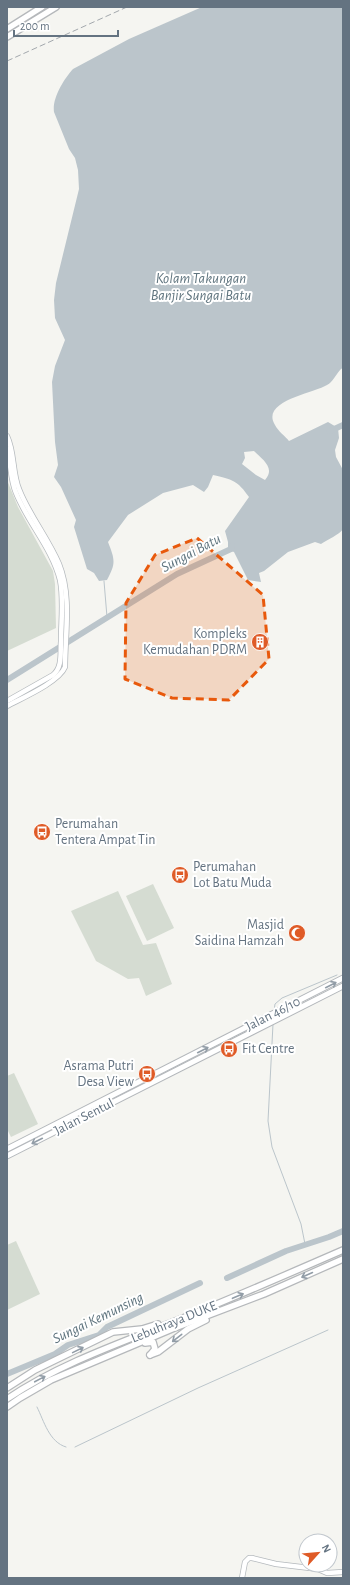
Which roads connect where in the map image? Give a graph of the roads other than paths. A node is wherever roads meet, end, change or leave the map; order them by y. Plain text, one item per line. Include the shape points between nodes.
1 (42, 7) edge
2 (56, 7) edge
3 (7, 29) edge
4 (7, 37) edge
5 (7, 436) edge
6 (8, 448) edge
7 (62, 655) junction
8 (7, 701) edge
9 (7, 706) edge
10 (343, 978) edge
11 (343, 986) edge
12 (158, 1080) joint
13 (139, 1082) joint
14 (7, 1149) edge
15 (9, 1155) edge
16 (343, 1250) edge
17 (343, 1259) edge
18 (220, 1303) junction
19 (222, 1310) junction
20 (139, 1343) junction
21 (7, 1388) edge
22 (7, 1399) edge
23 (7, 1407) edge
24 (343, 1572) edge
25 (242, 1578) edge

1 - 3 highway
2 - 4 highway
5 - 6 street
6 - 7 street via 16,494 55,565 63,587
7 - 8 street via 54,674
7 - 9 street via 65,667 60,675
13 -> 10 main road, Jalan 46/10
11 - 12 main road, Jalan 46/10
12 -> 15 main road, Jalan Sentul
13 - 14 main road, Jalan Sentul
18 -> 16 highway, Lebuhraya DUKE
17 -> 19 highway, Lebuhraya DUKE
21 -> 18 highway via 35,1370 113,1332 142,1329
22 -> 18 highway, Lebuhraya DUKE via 34,1382 84,1358
19 - 20 highway, Lebuhraya DUKE
19 -> 20 highway via 188,1329 158,1352 150,1355 155,1349 153,1342
20 - 23 highway, Lebuhraya DUKE via 51,1380
24 - 25 street via 327,1572 249,1558 245,1562

